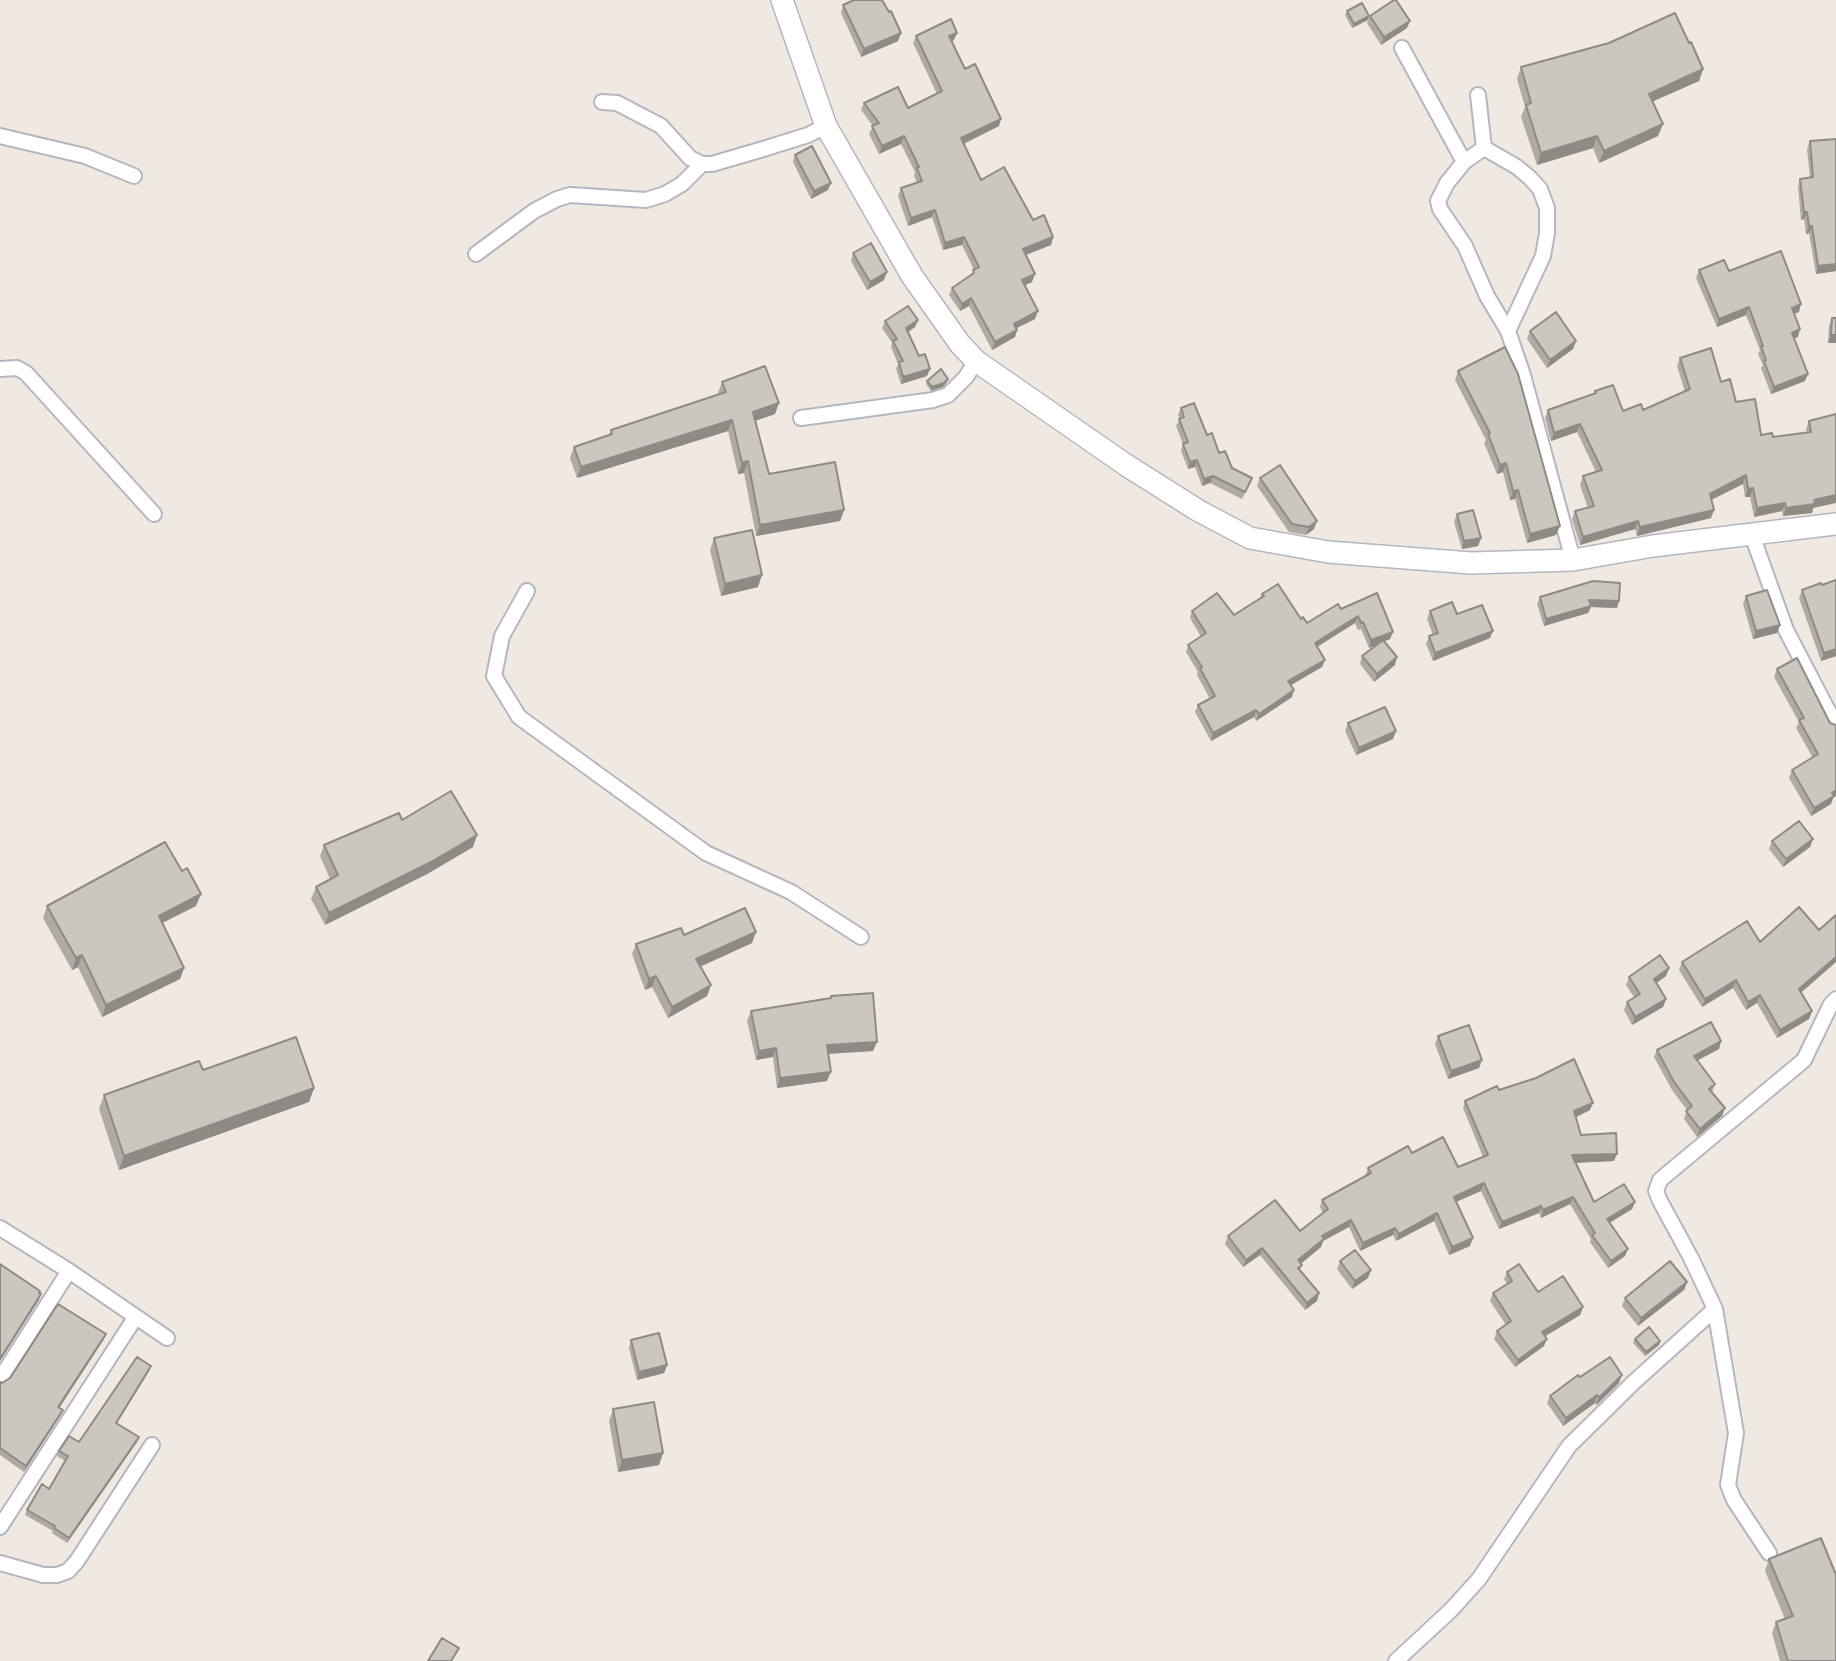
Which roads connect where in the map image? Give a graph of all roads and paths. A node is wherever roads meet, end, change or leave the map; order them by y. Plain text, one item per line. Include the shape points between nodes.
1 (782, 0) edge
2 (1402, 48) dead end
3 (1478, 95) dead end
4 (602, 102) dead end
5 (817, 130) junction
6 (0, 136) edge
7 (1484, 148) junction
8 (1464, 162) junction
9 (702, 164) junction
10 (134, 176) dead end
11 (476, 254) dead end
12 (1508, 331) junction
13 (0, 369) edge
14 (971, 369) junction
15 (801, 418) dead end
16 (155, 514) dead end
17 (1836, 524) edge
18 (1752, 536) junction
19 (1573, 560) junction
20 (527, 591) dead end
21 (1836, 726) edge
22 (861, 937) dead end
23 (1836, 999) edge
24 (2, 1233) edge
25 (69, 1271) junction
26 (1715, 1309) junction
27 (135, 1318) junction
28 (167, 1338) dead end
29 (0, 1379) edge
30 (152, 1446) dead end
31 (0, 1527) edge
32 (1769, 1553) dead end
33 (0, 1563) edge
34 (1396, 1661) edge

1 - 5 street
2 - 8 street
3 - 7 street
4 - 9 street via 617,103 661,126 690,158
5 - 9 street
5 - 14 street
6 - 10 street via 85,156
7 - 8 street
7 - 12 street via 1530,178 1547,208 1543,256
8 - 12 street via 1441,192 1440,209 1465,246
9 - 11 street via 681,184 646,200 570,195 557,199
12 - 19 street
13 - 16 street via 17,368 26,373
14 - 15 street via 948,395 922,403
14 - 19 street via 1250,538 1328,552 1471,563
17 - 18 street
18 - 19 street
18 - 21 street via 1786,629
20 - 22 street via 502,636 494,676 519,717 706,853 791,892
23 - 26 street via 1804,1060 1660,1180 1656,1191 1660,1201
24 - 25 street
25 - 27 street
25 - 29 street
26 - 32 street via 1736,1433 1728,1485
26 - 34 street via 1569,1446 1479,1579
27 - 28 street
27 - 31 street
30 - 33 street via 68,1571 43,1575

